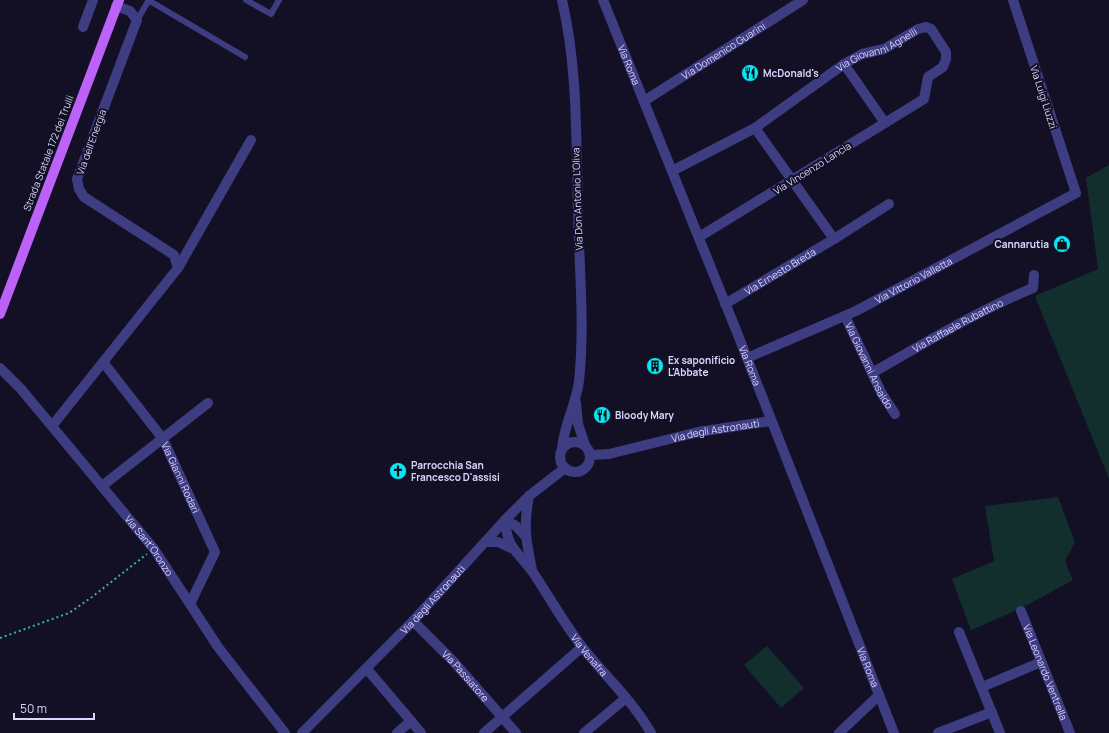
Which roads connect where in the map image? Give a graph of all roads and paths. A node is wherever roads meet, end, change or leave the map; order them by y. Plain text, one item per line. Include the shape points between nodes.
1 (93, 0) edge
2 (149, 0) edge
3 (246, 0) edge
4 (279, 0) edge
5 (562, 0) edge
6 (603, 0) edge
7 (803, 0) edge
8 (1013, 0) edge
9 (117, 3) edge
10 (137, 20) junction
11 (83, 27) dead end
12 (245, 57) dead end
13 (844, 64) junction
14 (924, 99) joint
15 (644, 101) junction
16 (885, 123) junction
17 (755, 128) junction
18 (251, 140) dead end
19 (672, 170) junction
20 (792, 180) junction
21 (1076, 193) joint
22 (889, 204) dead end
23 (699, 237) junction
24 (834, 239) junction
25 (178, 268) junction
26 (1034, 275) dead end
27 (726, 304) junction
28 (0, 314) edge
29 (845, 316) junction
30 (747, 358) junction
31 (103, 362) junction
32 (0, 368) edge
33 (872, 373) junction
34 (576, 399) junction
35 (208, 403) dead end
36 (895, 414) dead end
37 (771, 421) junction
38 (52, 426) junction
39 (163, 439) junction
40 (585, 445) junction
41 (562, 448) junction
42 (591, 455) junction
43 (565, 468) junction
44 (102, 486) junction
45 (529, 496) junction
46 (505, 520) junction
47 (525, 536) junction
48 (485, 542) junction
49 (511, 548) junction
50 (154, 549) junction
51 (533, 572) junction
52 (190, 604) junction
53 (1021, 612) dead end
54 (413, 621) junction
55 (959, 632) dead end
56 (0, 638) edge
57 (582, 647) junction
58 (1041, 662) junction
59 (367, 669) junction
60 (982, 687) junction
61 (879, 695) junction
62 (626, 698) junction
63 (992, 712) junction
64 (503, 717) junction
65 (411, 721) junction
66 (285, 733) edge
67 (302, 733) edge
68 (397, 733) edge
69 (421, 733) edge
70 (484, 733) edge
71 (516, 733) edge
72 (584, 733) edge
73 (651, 733) edge
74 (839, 733) edge
75 (894, 733) edge
76 (938, 733) edge
77 (1000, 733) edge
78 (1070, 733) edge

1 - 11 street
2 - 10 lane
2 - 12 lane
3 - 4 lane via 271,14
5 - 34 street, Via Don Antonio L'Oliva via 572,58 577,186 581,326
6 - 15 street, Via Roma
7 - 15 street, Via Domenico Guarini
8 - 21 street, Via Luigi Liuzzi
9 - 10 street via 130,11
9 - 28 main road, Strada Statale 172 dei Trulli
10 - 25 street, Via dell'Energia via 77,179 84,197 174,255
13 - 14 street, Via Giovanni Agnelli via 862,54 884,49 918,29 931,29 946,52 946,59 943,67 928,77
13 - 16 street
13 - 17 street, Via Giovanni Agnelli
14 - 16 street, Via Vincenzo Lancia
15 - 19 street, Via Roma
16 - 20 street, Via Vincenzo Lancia
17 - 19 street, Via Giovanni Agnelli
17 - 20 street
18 - 25 street
19 - 23 street, Via Roma
20 - 23 street, Via Vincenzo Lancia
20 - 24 street
21 - 29 street, Via Vittorio Valletta
22 - 24 street, Via Ernesto Breda
23 - 27 street, Via Roma
24 - 27 street, Via Ernesto Breda
25 - 31 street
26 - 33 street, Via Raffaele Rubattino via 1033,288 1010,297
27 - 30 street, Via Roma
29 - 30 street, Via Vittorio Valletta
29 - 33 street, Via Giovanni Ansaldo
30 - 37 street, Via Roma
31 - 38 street
31 - 39 street, Via Gianni Rodari
32 - 38 street, Via Sant'Oronzo via 21,388
33 - 36 street, Via Giovanni Ansaldo
34 - 40 street, Via Don Antonio L'Oliva via 578,424
34 - 41 street, Via Don Antonio L'Oliva via 564,432
35 - 39 street
37 - 42 street, Via degli Astronauti via 698,432 609,454
37 - 61 street, Via Roma
38 - 44 street, Via Sant'Oronzo
39 - 44 street
39 - 52 street, Via Gianni Rodari via 215,552
40 - 41 street via 575,441
40 - 42 street
41 - 43 street via 560,457
42 - 43 street via 584,469 574,472
43 - 45 street, Via degli Astronauti
44 - 50 street, Via Sant'Oronzo
45 - 46 street, Via degli Astronauti
45 - 47 street, Via Venafra
46 - 47 street via 516,526
46 - 48 street, Via degli Astronauti
46 - 49 street, Via Venafra
47 - 51 street, Via Venafra
48 - 49 street, Via Venafra via 498,542
48 - 54 street, Via degli Astronauti
49 - 51 street, Via Venafra
50 - 52 street, Via Sant'Oronzo
50 - 56 path via 69,613
51 - 57 street, Via Venafra
52 - 66 street, Via Sant'Oronzo via 218,647
53 - 58 street, Via Leonardo Ventrella
54 - 59 street, Via degli Astronauti
54 - 64 street, Via Passiatore
55 - 60 street
57 - 62 street, Via Venafra
57 - 64 street
58 - 60 street
58 - 78 street, Via Leonardo Ventrella
59 - 65 street
59 - 67 street, Via degli Astronauti
60 - 63 street
61 - 74 street
61 - 75 street, Via Roma
62 - 72 street
62 - 73 street, Via Venafra via 642,716
63 - 76 street
63 - 77 street
64 - 70 street
64 - 71 street, Via Passiatore
65 - 68 street
65 - 69 street

